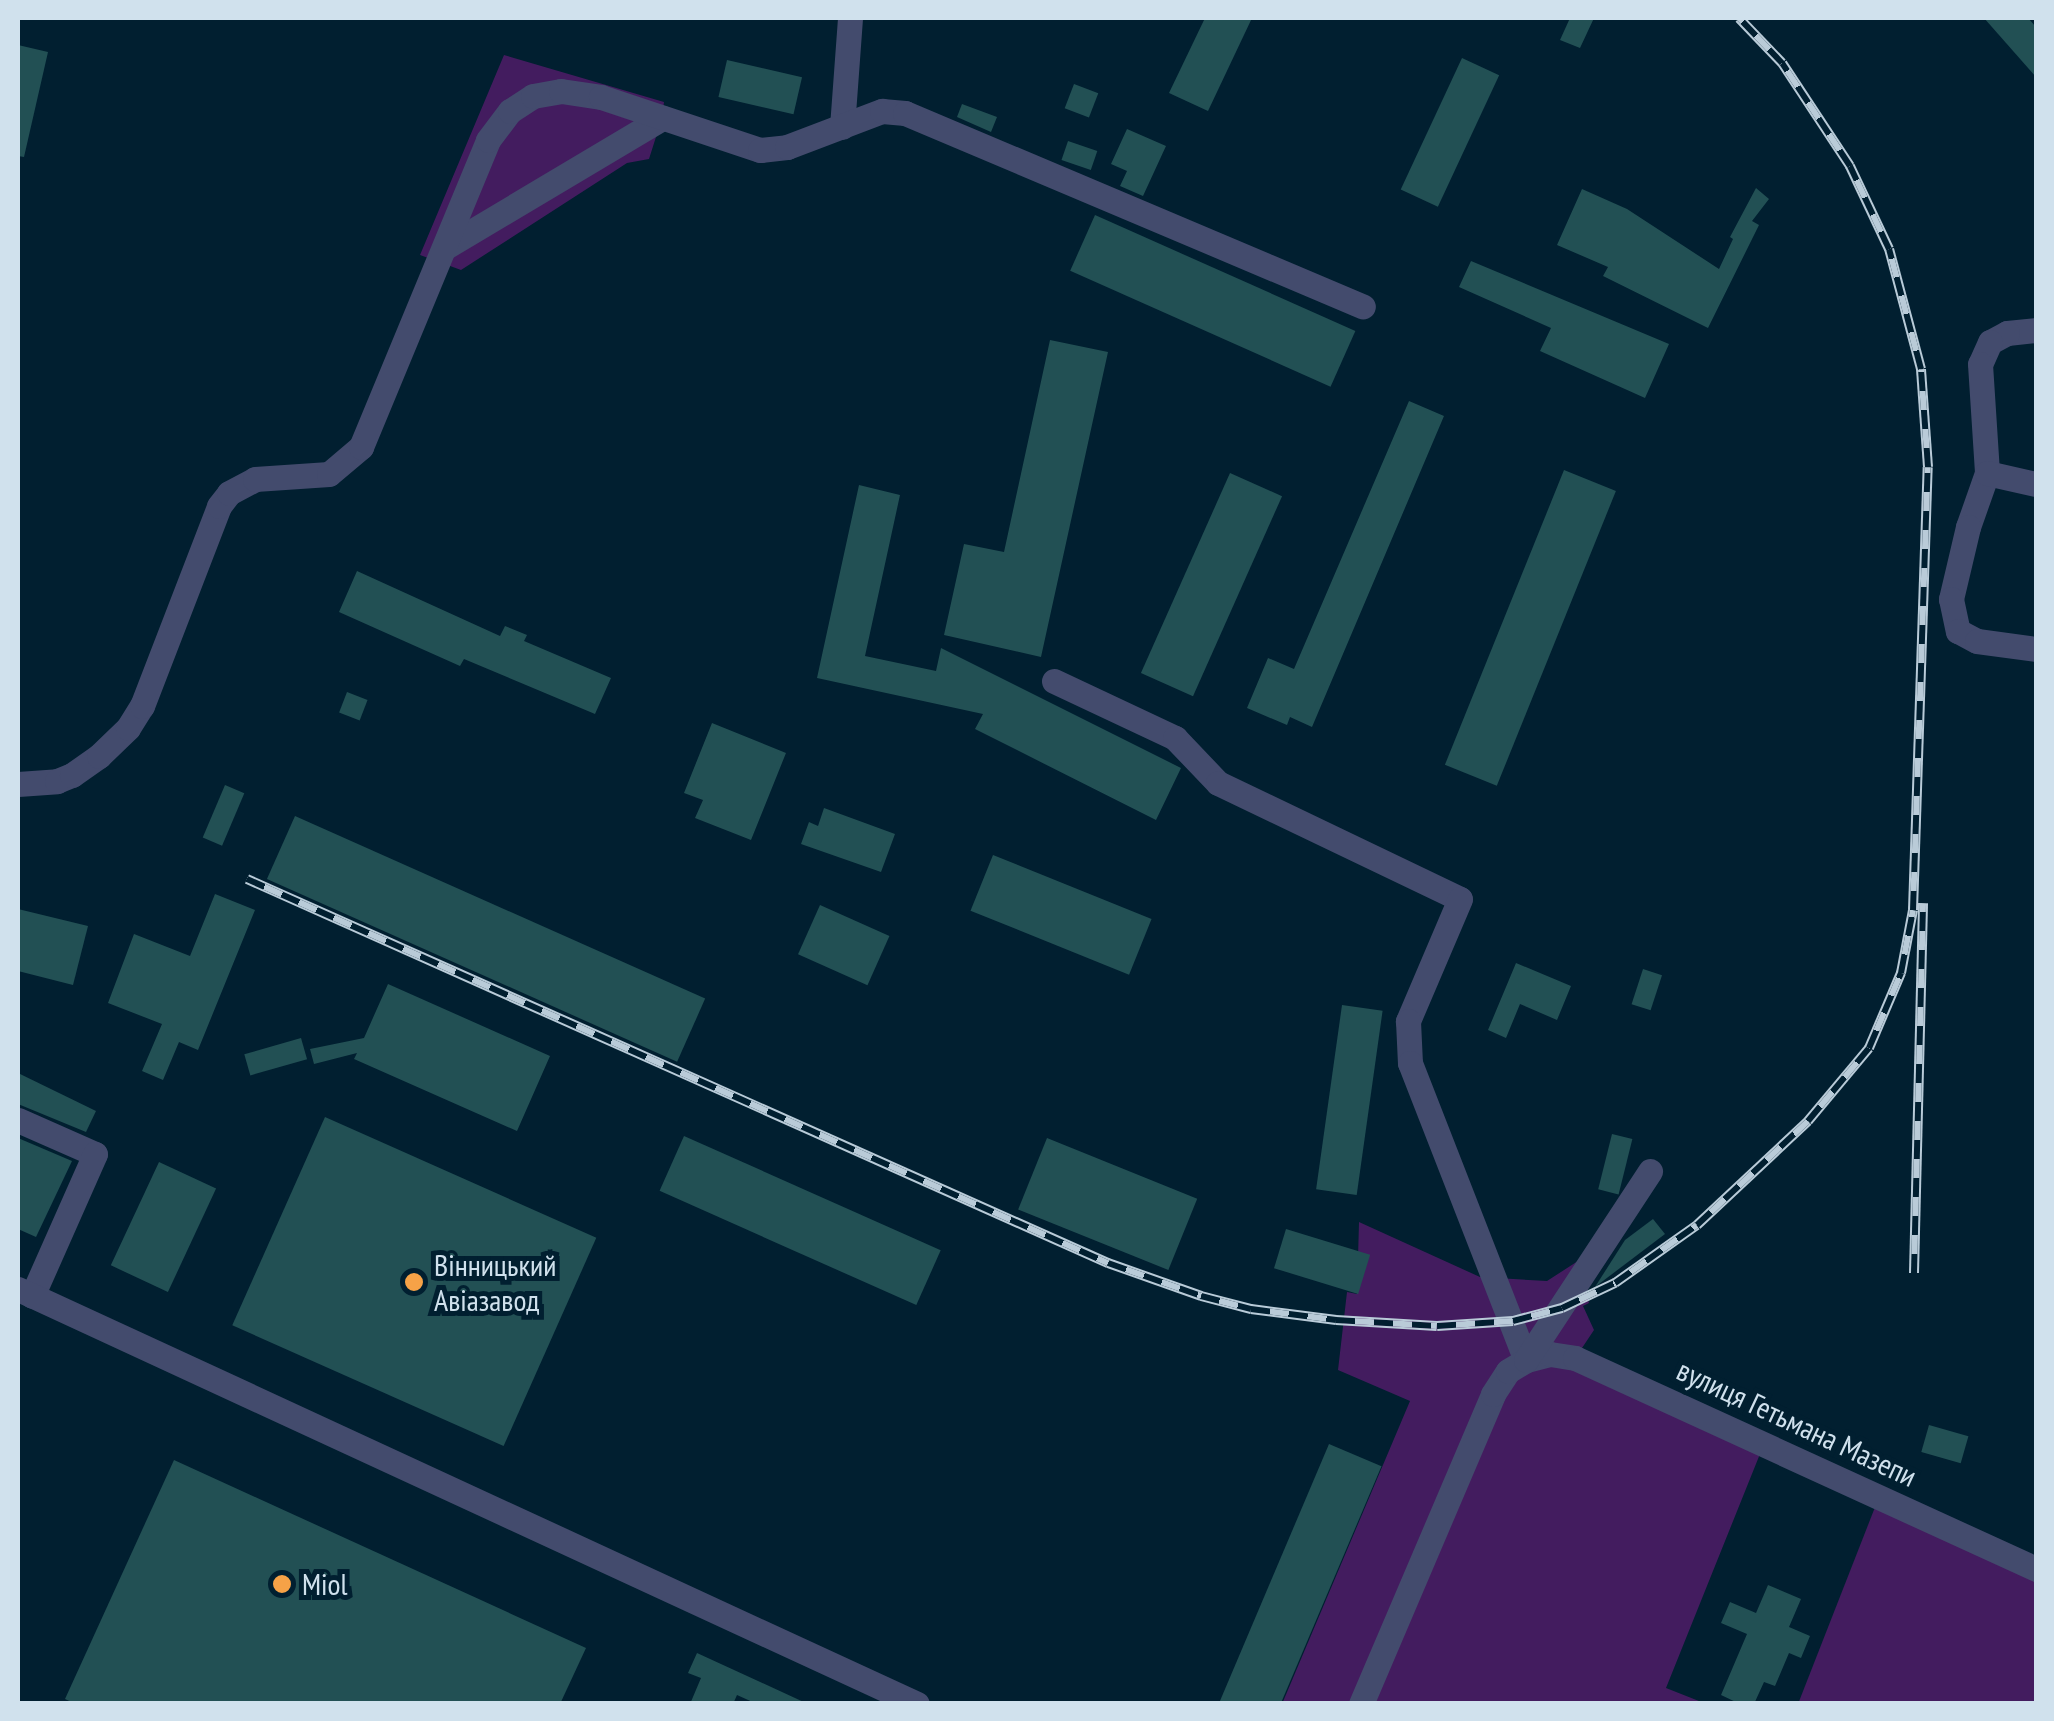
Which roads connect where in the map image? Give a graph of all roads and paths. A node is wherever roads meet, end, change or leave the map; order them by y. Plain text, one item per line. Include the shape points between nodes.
1 (850, 18) edge
2 (662, 118) junction
3 (842, 127) junction
4 (444, 248) junction
5 (1363, 306) dead end
6 (2036, 330) edge
7 (1987, 473) junction
8 (2036, 484) edge
9 (2036, 649) edge
10 (1054, 682) dead end
11 (18, 784) edge
12 (18, 1120) edge
13 (1650, 1171) dead end
14 (25, 1292) edge
15 (1526, 1360) junction
16 (2036, 1569) edge
17 (917, 1704) edge
18 (1361, 1704) edge

1 - 3 street
2 - 3 street via 760,150 787,148
2 - 4 street
2 - 4 street via 581,93 547,93 521,102 488,140
3 - 5 street via 882,112 914,116
4 - 11 street via 352,459 329,474 255,478 229,493 128,728 72,775
6 - 7 street via 2007,333 1984,351
7 - 8 street
7 - 9 street via 1954,578 1953,618 1958,631 1977,642
10 - 15 street via 1175,738 1218,783 1460,899 1408,1021 1410,1062
12 - 14 street via 95,1154
13 - 15 street
14 - 17 street
15 - 16 street, вулиця Гетьмана Мазепи via 1550,1354 1575,1358
15 - 18 street via 1508,1370 1492,1394

